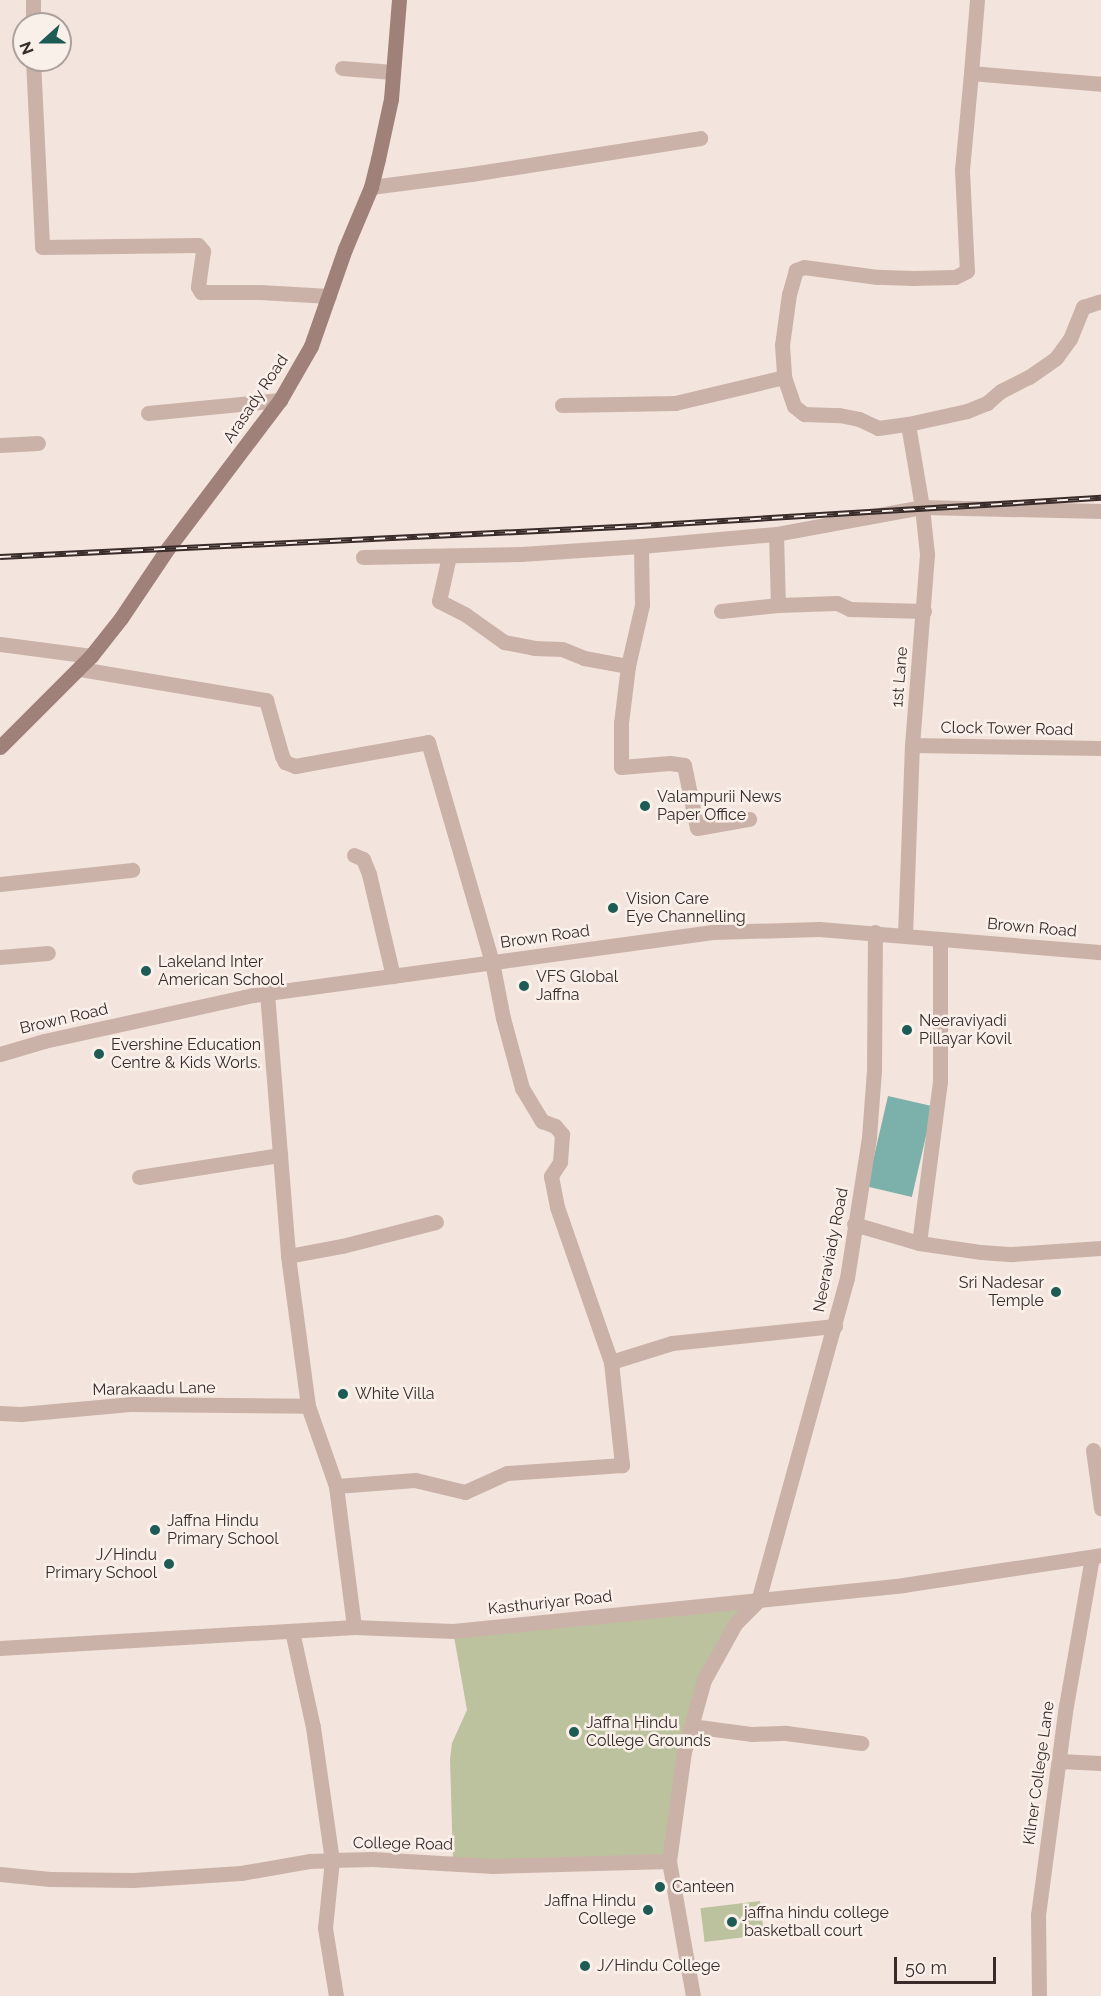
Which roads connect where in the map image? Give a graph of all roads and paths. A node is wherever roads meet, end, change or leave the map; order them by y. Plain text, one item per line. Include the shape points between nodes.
1 (399, 0) edge
2 (977, 0) edge
3 (342, 68) dead end
4 (34, 72) edge
5 (393, 72) junction
6 (971, 73) junction
7 (1101, 84) edge
8 (700, 138) dead end
9 (371, 187) junction
10 (328, 296) junction
11 (1101, 301) edge
12 (784, 377) junction
13 (280, 400) junction
14 (562, 405) dead end
15 (148, 412) dead end
16 (908, 424) junction
17 (38, 443) dead end
18 (0, 445) edge
19 (922, 507) junction
20 (1101, 512) edge
21 (776, 534) junction
22 (641, 546) junction
23 (449, 556) junction
24 (363, 557) dead end
25 (778, 605) junction
26 (721, 611) dead end
27 (924, 611) junction
28 (0, 644) edge
29 (92, 656) junction
30 (628, 666) junction
31 (80, 669) junction
32 (912, 745) junction
33 (0, 747) edge
34 (1101, 748) edge
35 (749, 819) dead end
36 (354, 855) dead end
37 (132, 870) dead end
38 (0, 884) edge
39 (875, 932) junction
40 (905, 935) junction
41 (940, 939) junction
42 (1101, 952) edge
43 (48, 953) dead end
44 (0, 957) edge
45 (492, 962) junction
46 (393, 976) junction
47 (267, 993) junction
48 (0, 1054) edge
49 (280, 1155) junction
50 (139, 1177) dead end
51 (436, 1222) dead end
52 (854, 1224) junction
53 (919, 1243) junction
54 (1101, 1248) edge
55 (288, 1256) junction
56 (835, 1326) junction
57 (610, 1362) junction
58 (308, 1406) junction
59 (0, 1413) edge
60 (1094, 1450) dead end
61 (336, 1486) junction
62 (1101, 1508) edge
63 (1096, 1556) edge
64 (758, 1601) junction
65 (354, 1627) junction
66 (292, 1631) junction
67 (0, 1648) edge
68 (691, 1726) junction
69 (861, 1743) dead end
70 (1059, 1761) junction
71 (1101, 1763) edge
72 (332, 1860) junction
73 (669, 1861) junction
74 (0, 1874) edge
75 (336, 1996) edge
76 (693, 1996) edge
77 (1039, 1996) edge

1 - 5 main road, Arasady Road
2 - 6 street
3 - 5 street
4 - 10 street via 42,247 198,245 203,251 198,287 201,292
5 - 9 main road, Arasady Road via 386,127
6 - 7 street
6 - 12 street via 962,170 967,271 955,277 913,278 796,270 782,345
8 - 9 street
9 - 10 main road, Arasady Road
10 - 13 main road, Arasady Road via 311,346
11 - 16 street via 1083,307 1063,350 1029,377 1000,391 987,403
12 - 14 street via 675,403
12 - 16 street via 794,406 804,414 849,417 878,428
13 - 15 street
13 - 29 main road, Arasady Road
16 - 19 street, 1st Lane
17 - 18 street
19 - 20 street
19 - 21 street
19 - 27 street, 1st Lane via 927,554
21 - 22 street
21 - 25 street
22 - 23 street
22 - 30 street via 642,605
23 - 24 street
23 - 30 street via 439,601 504,642 562,649 584,658
25 - 26 street
25 - 27 street via 837,603 850,609
27 - 32 street, 1st Lane
28 - 29 street
29 - 31 main road, Arasady Road
30 - 35 street via 621,723 621,767 684,765 697,828
31 - 33 main road, Arasady Road
31 - 45 street via 266,700 282,756 295,766 428,742
32 - 34 street, Clock Tower Road
32 - 40 street, 1st Lane
36 - 46 street via 363,859 369,874
37 - 38 street
39 - 40 street, Brown Road
39 - 45 street, Brown Road via 819,928 713,932
39 - 52 street, Neeraviady Road via 874,1071 869,1137
40 - 41 street, Brown Road
41 - 42 street, Brown Road
41 - 53 street via 940,1081
43 - 44 street
45 - 46 street, Brown Road
45 - 57 street via 522,1088 542,1121 555,1125 562,1134 560,1162 551,1176 557,1207
46 - 47 street, Brown Road
47 - 48 street, Brown Road
47 - 49 street
49 - 50 street
49 - 55 street
51 - 55 street
52 - 53 street
52 - 56 street, Neeraviady Road via 847,1278
53 - 54 street via 1012,1254
55 - 58 street
56 - 57 street via 672,1342
56 - 64 street, Neeraviady Road
57 - 61 street via 622,1465 507,1473 465,1492 415,1480
58 - 59 street, Marakaadu Lane via 130,1404
58 - 61 street
60 - 62 street
61 - 65 street
63 - 64 street, Kasthuriyar Road via 903,1585
63 - 70 street, Kilner College Lane
64 - 65 street, Kasthuriyar Road via 453,1631
64 - 68 street via 735,1624 704,1680
65 - 66 street, Kasthuriyar Road
66 - 67 street, Kasthuriyar Road
66 - 72 street, College Road via 314,1727
68 - 69 street
68 - 73 street
70 - 71 street
70 - 77 street, Kilner College Lane via 1038,1915
72 - 73 street, College Road via 493,1866
72 - 74 street via 241,1873 133,1880
72 - 75 street via 326,1928
73 - 76 street

